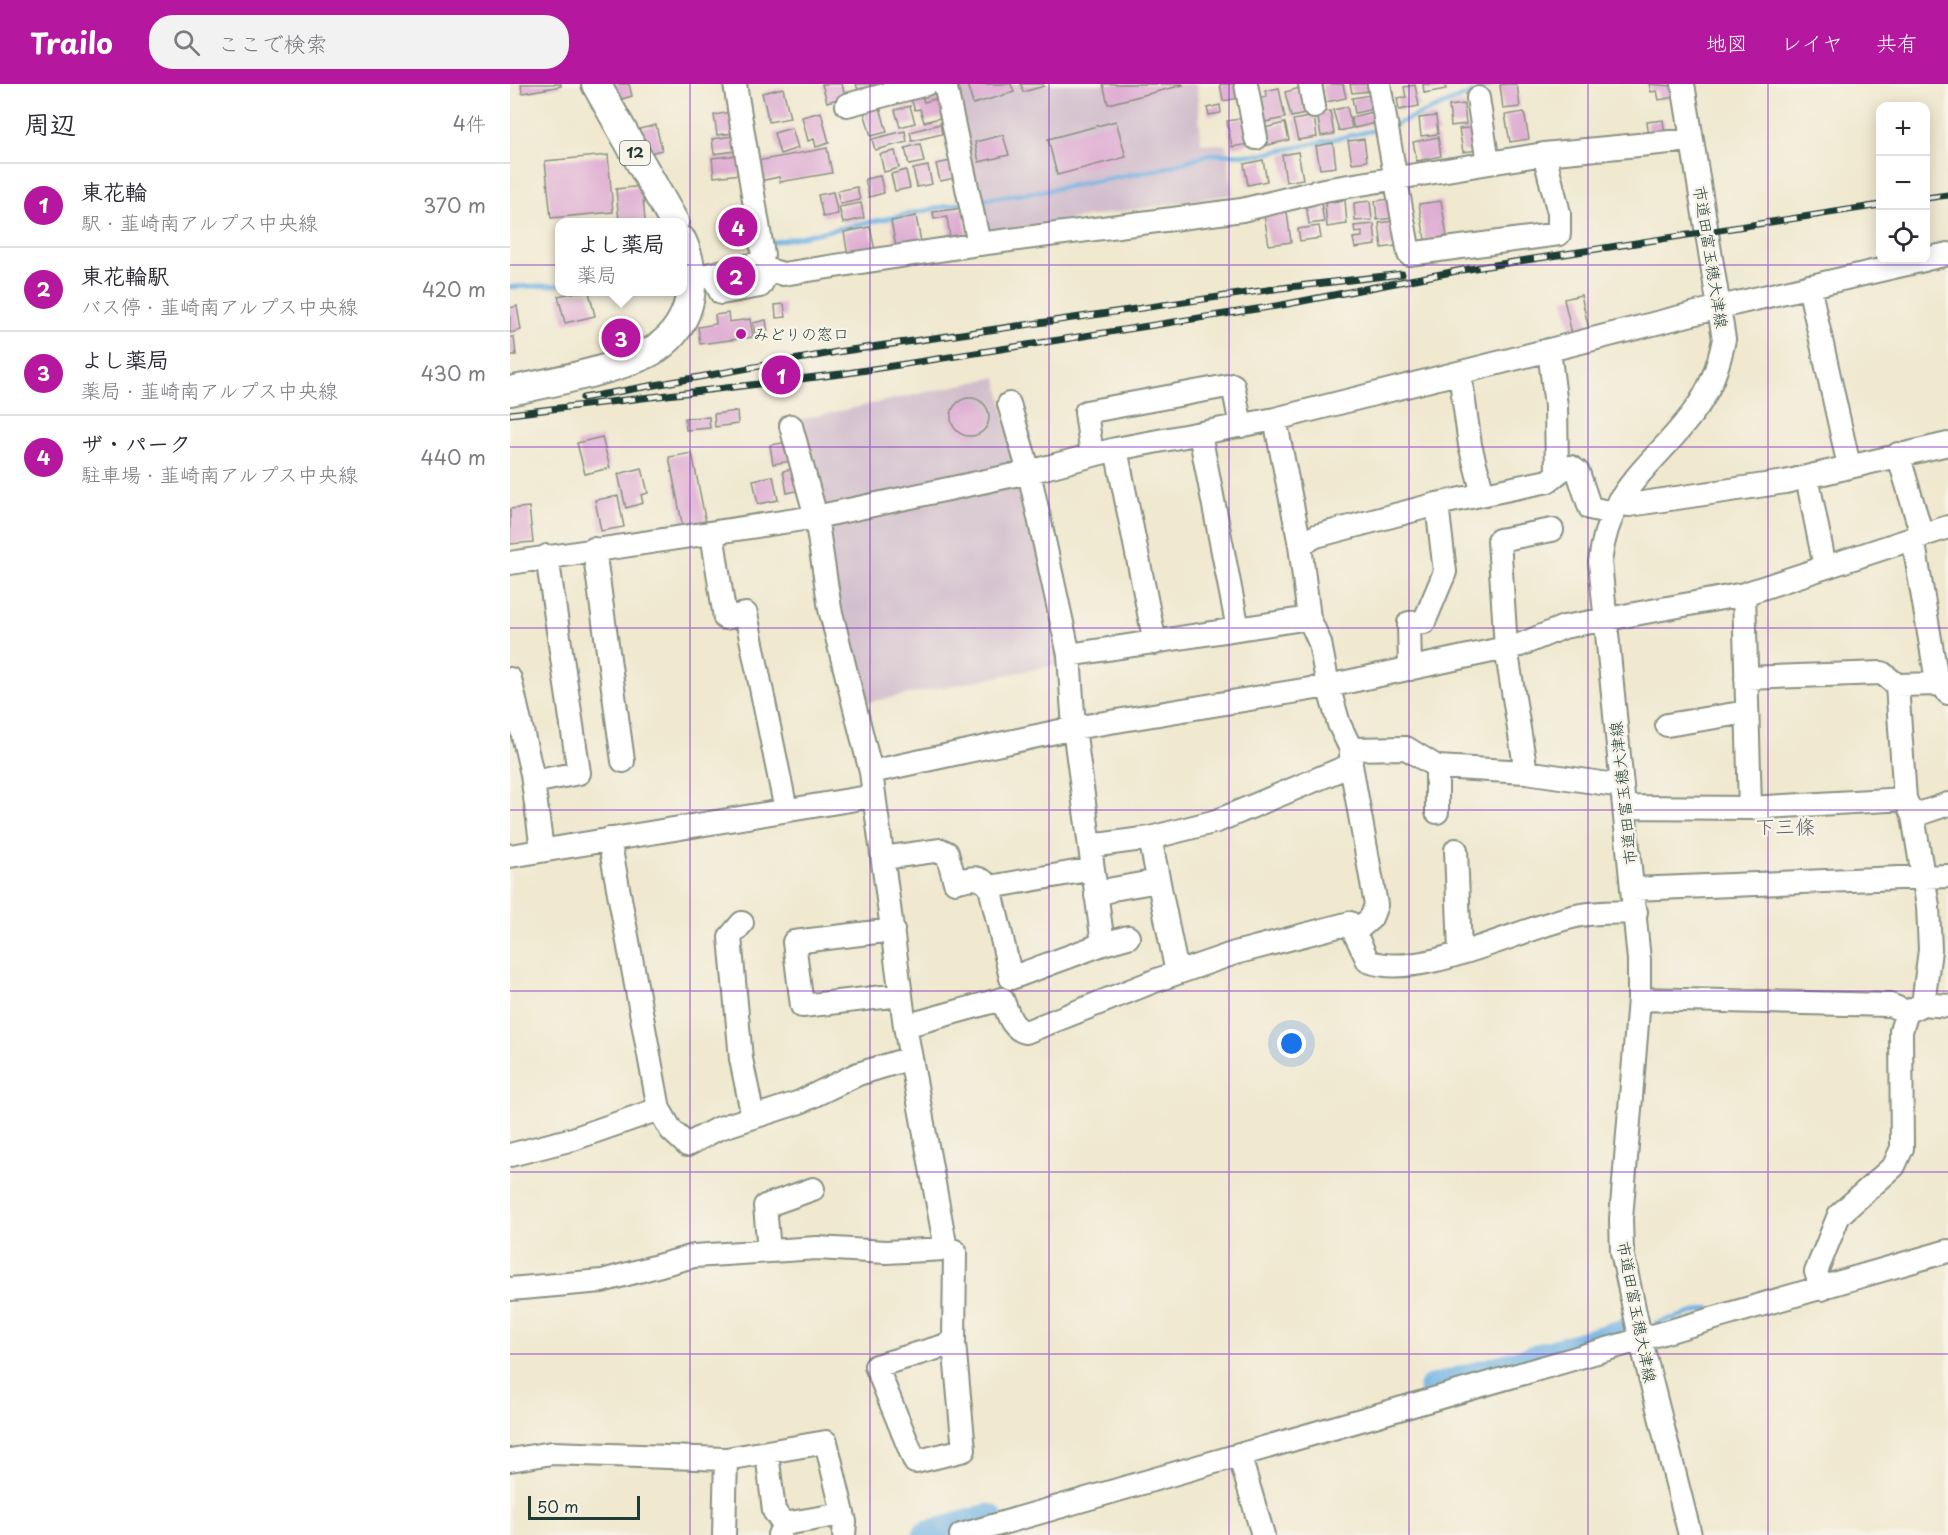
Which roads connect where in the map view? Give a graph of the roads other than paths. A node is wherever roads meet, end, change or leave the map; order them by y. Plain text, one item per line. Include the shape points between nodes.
1 (596, 84) edge
2 (735, 84) edge
3 (926, 84) edge
4 (945, 84) edge
5 (1310, 84) edge
6 (1379, 84) edge
7 (1683, 84) edge
8 (1252, 85) edge
9 (1478, 98) dead end
10 (847, 105) dead end
11 (1314, 107) dead end
12 (1256, 138) dead end
13 (1691, 140) junction
14 (1544, 154) junction
15 (1488, 164) junction
16 (1396, 178) junction
17 (672, 218) edge
18 (979, 244) junction
19 (687, 252) edge
20 (1948, 254) edge
21 (1930, 258) edge
22 (1904, 264) edge
23 (763, 274) junction
24 (709, 282) junction
25 (1809, 286) junction
26 (1720, 307) junction
27 (1549, 350) junction
28 (1460, 373) junction
29 (510, 391) edge
30 (1010, 405) dead end
31 (1275, 419) junction
32 (792, 426) dead end
33 (1241, 426) junction
34 (1200, 434) junction
35 (1948, 444) edge
36 (1116, 449) junction
37 (1898, 454) junction
38 (1092, 455) junction
39 (1849, 466) junction
40 (1029, 472) junction
41 (1557, 473) junction
42 (1807, 477) junction
43 (1483, 495) junction
44 (1437, 504) junction
45 (1615, 507) junction
46 (816, 517) junction
47 (1948, 527) edge
48 (1552, 530) dead end
49 (712, 533) junction
50 (1917, 537) junction
51 (1300, 545) junction
52 (594, 549) junction
53 (547, 556) junction
54 (510, 563) edge
55 (1825, 567) junction
56 (1744, 594) junction
57 (1309, 618) junction
58 (1604, 619) junction
59 (1238, 629) junction
60 (1155, 643) junction
61 (1506, 648) junction
62 (1069, 655) junction
63 (1410, 669) junction
64 (1746, 678) junction
65 (510, 679) edge
66 (1898, 685) junction
67 (1328, 686) junction
68 (1945, 688) edge
69 (1747, 712) junction
70 (1667, 725) dead end
71 (1074, 728) junction
72 (1351, 757) junction
73 (623, 760) dead end
74 (1437, 767) junction
75 (871, 772) junction
76 (1526, 772) junction
77 (533, 782) junction
78 (874, 796) junction
79 (1623, 797) junction
80 (1948, 804) edge
81 (1909, 807) junction
82 (1750, 808) junction
83 (786, 810) junction
84 (1437, 812) dead end
85 (1150, 838) junction
86 (609, 839) junction
87 (1090, 846) junction
88 (542, 850) junction
89 (1456, 850) dead end
90 (510, 856) edge
91 (883, 858) junction
92 (1093, 869) junction
93 (1948, 876) edge
94 (1922, 878) junction
95 (1158, 881) junction
96 (990, 887) junction
97 (1634, 889) junction
98 (1096, 896) junction
99 (1636, 912) junction
100 (742, 923) dead end
101 (893, 930) junction
102 (1354, 932) junction
103 (1128, 937) dead end
104 (1102, 944) junction
105 (1460, 952) junction
106 (1177, 973) junction
107 (901, 995) junction
108 (1639, 999) junction
109 (1948, 1006) edge
110 (1915, 1008) junction
111 (905, 1026) junction
112 (911, 1058) junction
113 (659, 1109) junction
114 (753, 1117) junction
115 (510, 1155) edge
116 (813, 1189) dead end
117 (946, 1249) junction
118 (770, 1251) junction
119 (1948, 1251) edge
120 (1820, 1282) junction
121 (510, 1289) edge
122 (1641, 1341) junction
123 (954, 1342) junction
124 (767, 1453) junction
125 (1239, 1454) junction
126 (726, 1459) junction
127 (510, 1460) edge
128 (844, 1524) edge
129 (782, 1529) edge
130 (724, 1535) edge
131 (961, 1535) edge
132 (1263, 1535) edge
133 (1690, 1535) edge

1 - 17 main road, 12
2 - 23 street
3 - 10 street
4 - 18 street
5 - 11 street
6 - 16 street
7 - 13 street, 市道田富玉穂大津線
8 - 12 street
9 - 15 street
13 - 14 street
13 - 26 street, 市道田富玉穂大津線
14 - 15 street
14 - 16 street via 1559,213 1559,234 1409,254
15 - 16 street
16 - 18 street via 1242,210
18 - 23 street
19 - 24 main road
20 - 21 street
22 - 25 street
23 - 24 street via 751,265
23 - 24 street via 752,299 726,303
24 - 29 main road via 674,333 656,348 624,362
25 - 26 street
25 - 39 street
26 - 27 street
26 - 45 street, 市道田富玉穂大津線 via 1724,339 1708,389 1695,411 1635,478
27 - 28 street
27 - 41 street via 1556,406
28 - 31 street
28 - 43 street via 1470,445
30 - 40 street
31 - 33 street
31 - 51 street
32 - 46 street
33 - 34 street
33 - 38 street via 1233,385 1086,412
34 - 36 street
34 - 59 street
35 - 37 street
36 - 38 street
36 - 60 street
37 - 39 street
37 - 50 street
38 - 40 street
39 - 42 street
40 - 46 street
40 - 62 street
41 - 43 street via 1548,481
41 - 45 street via 1571,467 1578,472 1590,508
42 - 45 street
42 - 55 street
43 - 44 street
44 - 51 street via 1317,536
44 - 63 street via 1445,572 1424,622 1408,623
45 - 58 street, 市道田富玉穂大津線 via 1603,536 1600,562
46 - 49 street
46 - 75 street via 830,609
47 - 50 street
48 - 61 street via 1499,540
49 - 52 street
49 - 83 street via 725,618 746,614
50 - 55 street
50 - 68 street via 1936,675
51 - 57 street
52 - 53 street
52 - 73 street
53 - 54 street
53 - 77 street via 579,773
55 - 56 street
56 - 58 street
56 - 64 street
57 - 59 street
57 - 67 street via 1320,643
58 - 61 street via 1564,627
58 - 79 street, 市道田富玉穂大津線
59 - 60 street
60 - 62 street
61 - 63 street
61 - 76 street
62 - 71 street
63 - 67 street
64 - 66 street via 1882,674
64 - 69 street
65 - 77 street
66 - 68 street
66 - 81 street
67 - 71 street
67 - 72 street
69 - 70 street
69 - 82 street
71 - 75 street
71 - 87 street
72 - 74 street via 1406,748
72 - 85 street via 1216,820
72 - 102 street via 1376,905 1371,918
74 - 76 street
74 - 84 street
75 - 78 street
76 - 79 street via 1612,787
77 - 88 street
78 - 83 street
78 - 91 street
79 - 82 street
79 - 97 street, 市道田富玉穂大津線
80 - 81 street
81 - 82 street
81 - 94 street
83 - 86 street
85 - 87 street
85 - 95 street
86 - 88 street
86 - 113 street
87 - 92 street
88 - 90 street
89 - 105 street
91 - 96 street via 941,850 947,853 955,882 976,877
91 - 101 street
92 - 96 street
92 - 98 street
93 - 94 street
94 - 97 street
94 - 110 street via 1930,950
95 - 98 street
95 - 106 street
96 - 104 street via 1011,978
97 - 99 street, 市道田富玉穂大津線
98 - 104 street
99 - 105 street via 1581,915
99 - 108 street, 市道田富玉穂大津線
100 - 114 street via 730,937 741,1059
101 - 107 street
101 - 107 street via 794,942 802,1006
102 - 105 street via 1368,961 1382,967 1400,967
102 - 106 street via 1350,923 1235,952
103 - 104 street
106 - 111 street via 1026,1032 1019,1031 1013,1023 1002,999
107 - 111 street
108 - 110 street
108 - 122 street, 市道田富玉穂大津線 via 1622,1252
109 - 110 street
110 - 120 street via 1901,1031 1902,1148 1894,1166 1839,1215
111 - 112 street
112 - 114 street via 858,1074 800,1102
112 - 117 street
113 - 114 street via 671,1130 687,1145 717,1129
113 - 115 street via 573,1139
116 - 118 street via 765,1206
117 - 118 street
117 - 123 street via 955,1251
118 - 121 street via 694,1256 602,1281
119 - 120 street
120 - 122 street
122 - 125 street
122 - 133 street, 市道田富玉穂大津線
123 - 123 street via 876,1366 915,1462 964,1450
124 - 126 street
124 - 128 street via 826,1442
124 - 129 street via 774,1511
125 - 131 street
125 - 132 street
126 - 127 street via 552,1453
126 - 130 street
128 - 129 street

